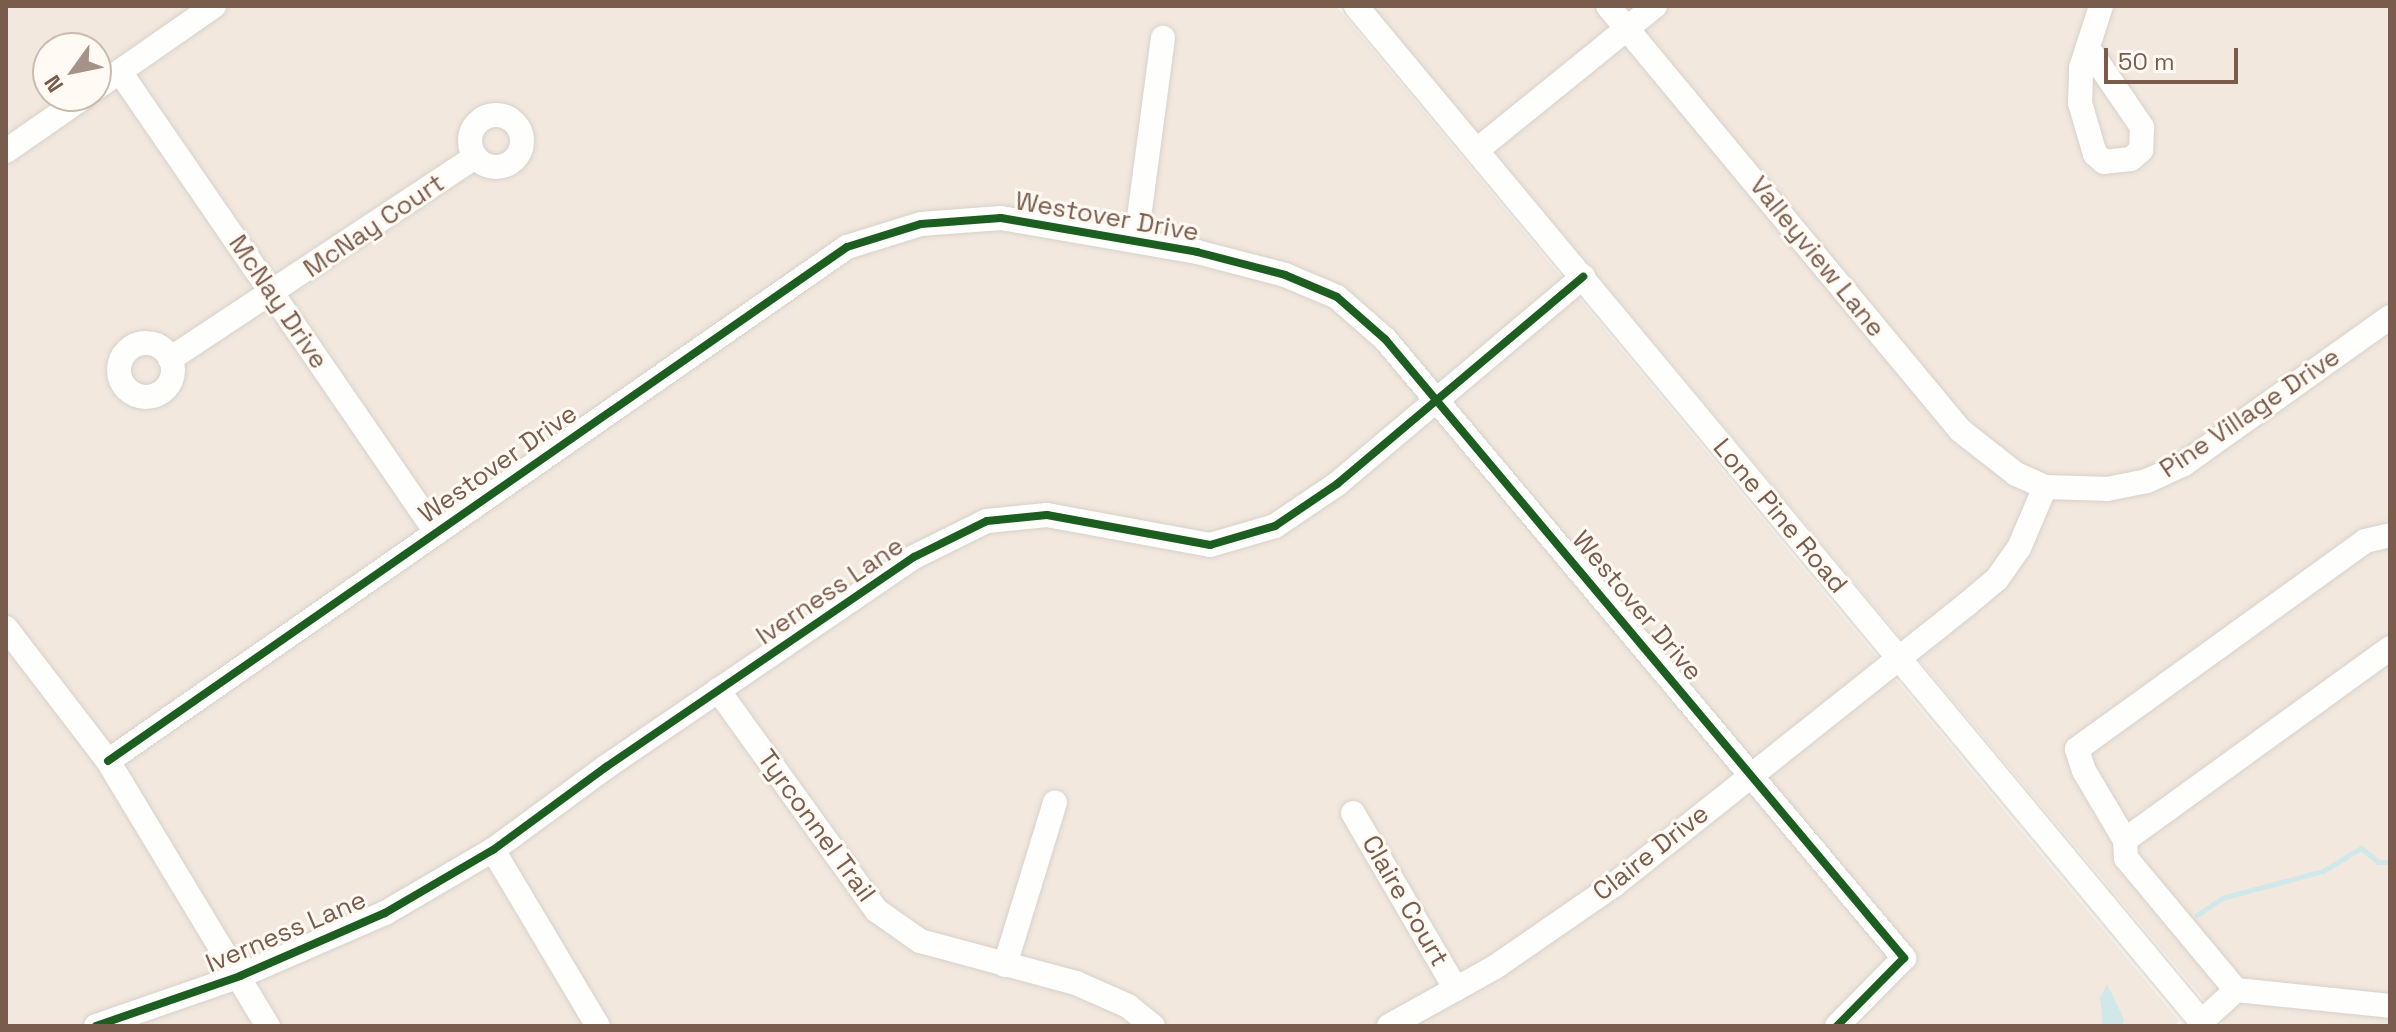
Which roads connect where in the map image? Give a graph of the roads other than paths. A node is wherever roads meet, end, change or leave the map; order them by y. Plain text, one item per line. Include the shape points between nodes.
1 (214, 6) edge
2 (1356, 6) edge
3 (1608, 6) edge
4 (1655, 6) edge
5 (2101, 6) edge
6 (1627, 30) junction
7 (1163, 38) dead end
8 (2088, 48) dead end
9 (120, 72) junction
10 (112, 77) edge
11 (62, 112) edge
12 (1477, 150) junction
13 (6, 151) edge
14 (475, 157) dead end
15 (1136, 240) junction
16 (1583, 277) junction
17 (273, 295) junction
18 (2390, 317) edge
19 (170, 359) dead end
20 (1437, 399) junction
21 (2045, 487) junction
22 (436, 532) junction
23 (2390, 535) edge
24 (6, 628) edge
25 (2390, 648) edge
26 (1897, 657) junction
27 (718, 690) junction
28 (108, 761) junction
29 (1750, 774) junction
30 (1055, 802) dead end
31 (1353, 813) dead end
32 (2125, 840) junction
33 (493, 850) junction
34 (1005, 965) junction
35 (240, 976) junction
36 (1456, 989) junction
37 (2236, 990) junction
38 (2390, 1006) edge
39 (2203, 1024) edge
40 (96, 1026) edge
41 (268, 1026) edge
42 (598, 1026) edge
43 (1153, 1026) edge
44 (1389, 1026) edge
45 (1837, 1026) edge

1 - 9 street
2 - 12 street, Lone Pine Road
3 - 6 street, Valleyview Lane
4 - 6 street
5 - 8 street
6 - 12 street
6 - 21 street, Valleyview Lane via 1960,430 2016,474
7 - 15 street
9 - 10 street
9 - 17 street, McNay Drive
11 - 13 street
12 - 16 street, Lone Pine Road
14 - 17 street, McNay Court
15 - 20 street, Westover Drive via 1285,275 1337,297 1385,339
15 - 22 street, Westover Drive via 1001,218 921,224 847,247
16 - 20 street, Iverness Lane
16 - 26 street, Lone Pine Road
17 - 19 street, McNay Court
17 - 22 street, McNay Drive
18 - 21 street, Pine Village Drive via 2184,464 2147,481 2107,489
20 - 27 street, Iverness Lane via 1337,484 1275,526 1210,545 1047,515 987,521 914,557
20 - 29 street, Westover Drive
21 - 26 street via 2019,548 1997,579
22 - 28 street, Westover Drive
23 - 32 street via 2365,541 2077,749 2084,771
24 - 28 street
25 - 32 street
26 - 29 street, Claire Drive
26 - 39 street, Lone Pine Road
27 - 33 street, Iverness Lane
27 - 34 street, Tyrconnel Trail via 876,910 920,941
28 - 35 street
29 - 36 street, Claire Drive via 1614,885
29 - 45 street, Westover Drive via 1904,958
30 - 34 street
31 - 36 street, Claire Court
32 - 37 street via 2126,858
33 - 35 street, Iverness Lane via 385,913
33 - 42 street
34 - 43 street, Tyrconnel Trail via 1076,983 1128,1006
35 - 40 street, Iverness Lane
35 - 41 street
36 - 44 street, Claire Drive
37 - 38 street
37 - 39 street

